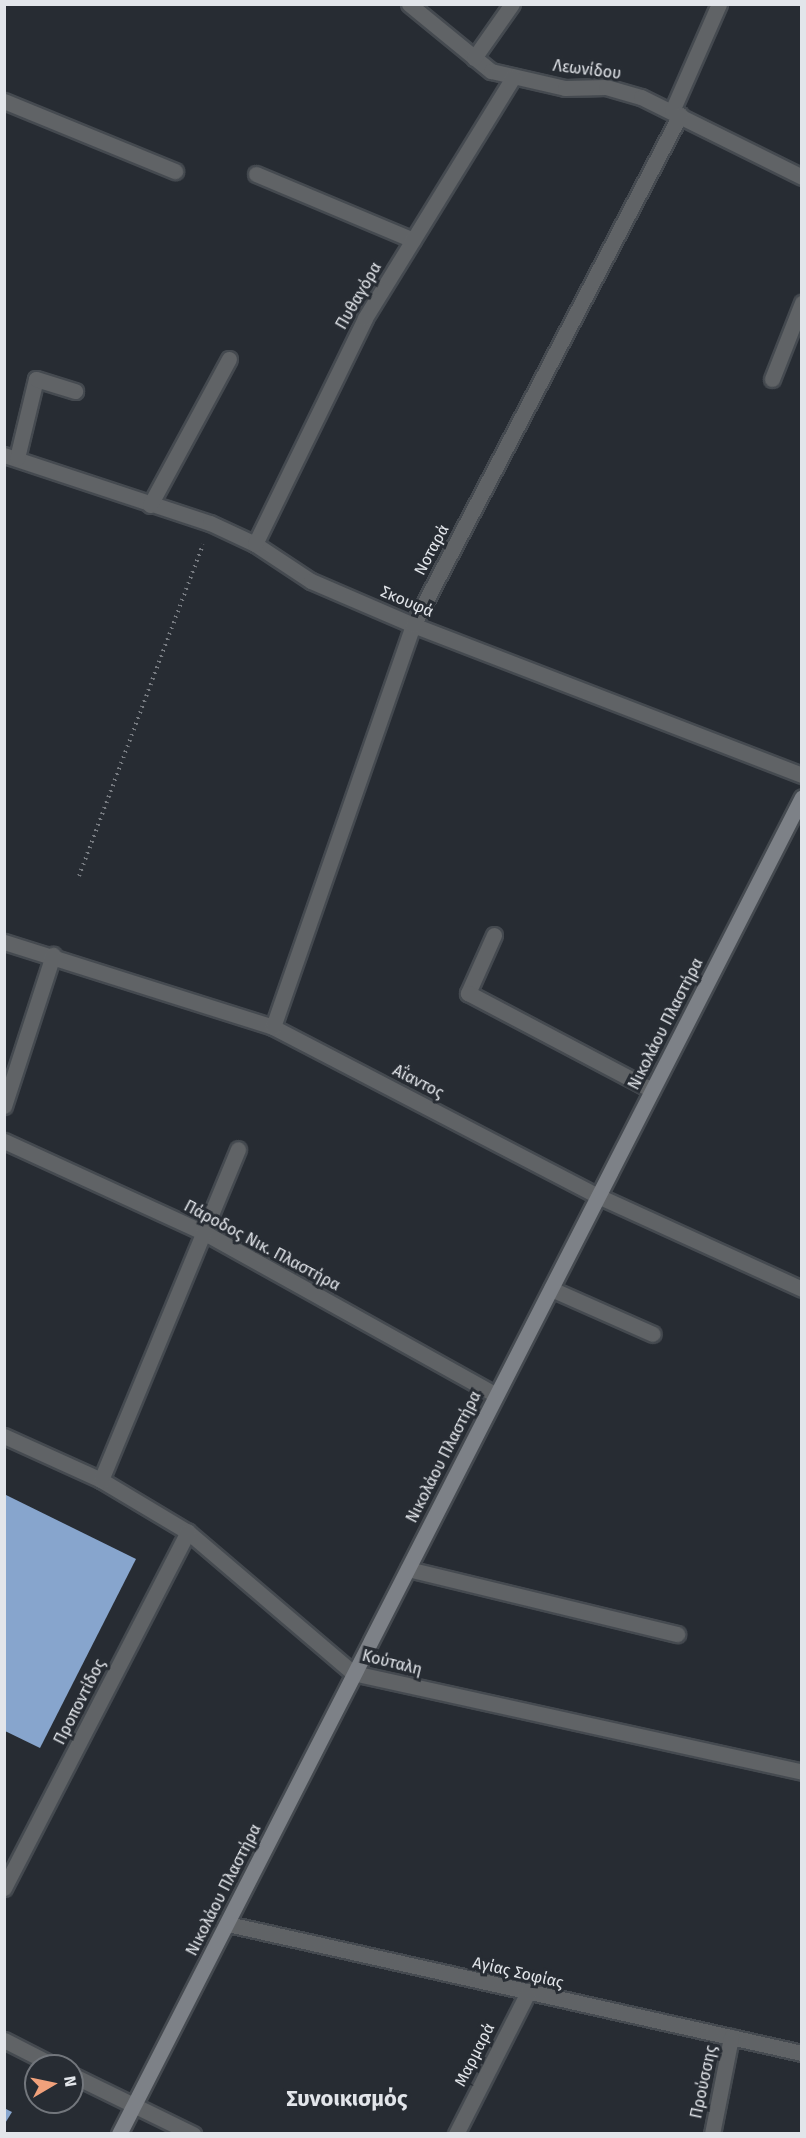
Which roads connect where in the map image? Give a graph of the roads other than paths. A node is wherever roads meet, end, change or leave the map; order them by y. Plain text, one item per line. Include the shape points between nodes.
1 (409, 4) edge
2 (512, 4) edge
3 (718, 4) edge
4 (474, 57) junction
5 (513, 77) junction
6 (4, 101) edge
7 (676, 113) junction
8 (175, 171) dead end
9 (256, 174) dead end
10 (801, 177) edge
11 (413, 240) junction
12 (801, 303) edge
13 (229, 359) dead end
14 (772, 379) dead end
15 (75, 391) dead end
16 (11, 456) edge
17 (150, 505) junction
18 (255, 543) junction
19 (413, 625) junction
20 (801, 775) edge
21 (801, 797) edge
22 (494, 935) dead end
23 (4, 942) edge
24 (53, 955) junction
25 (273, 1027) junction
26 (652, 1090) junction
27 (4, 1106) edge
28 (4, 1141) edge
29 (238, 1149) dead end
30 (598, 1196) junction
31 (205, 1233) junction
32 (551, 1289) junction
33 (801, 1289) edge
34 (653, 1334) dead end
35 (496, 1395) junction
36 (4, 1436) edge
37 (101, 1480) junction
38 (188, 1532) junction
39 (408, 1569) junction
40 (677, 1634) dead end
41 (353, 1673) junction
42 (801, 1772) edge
43 (4, 1888) edge
44 (228, 1924) junction
45 (527, 1994) junction
46 (731, 2037) junction
47 (4, 2040) edge
48 (801, 2053) edge
49 (31, 2054) edge
50 (84, 2081) edge
51 (133, 2106) junction
52 (120, 2133) edge
53 (193, 2133) edge
54 (456, 2133) edge
55 (712, 2133) edge

1 - 4 street, Λεωνίδου
2 - 4 street
3 - 7 street, Νοταρά
4 - 5 street, Λεωνίδου via 491,71
5 - 7 street, Λεωνίδου via 565,88 606,87
5 - 11 street, Πυθαγόρα
6 - 8 street
7 - 10 street, Λεωνίδου
7 - 19 street, Νοταρά
9 - 11 street
11 - 18 street, Πυθαγόρα via 365,318
12 - 14 street
13 - 17 street
15 - 16 street via 36,379
16 - 17 street, Σκουφά
17 - 18 street, Σκουφά via 210,523
18 - 19 street, Σκουφά via 311,581
19 - 20 street, Σκουφά
19 - 25 street, Νοταρά
21 - 26 main road, Νικολάου Πλαστήρα
22 - 26 street via 468,993
23 - 24 street, Αΐαντος
24 - 25 street, Αΐαντος
24 - 27 street
25 - 30 street, Αΐαντος
26 - 30 main road, Νικολάου Πλαστήρα
28 - 31 street, Πάροδος Νικ. Πλαστήρα
29 - 31 street
30 - 32 main road, Νικολάου Πλαστήρα
30 - 33 street, Αΐαντος
31 - 35 street, Πάροδος Νικ. Πλαστήρα
31 - 37 street
32 - 34 street
32 - 35 main road, Νικολάου Πλαστήρα
35 - 39 main road, Νικολάου Πλαστήρα
36 - 37 street, Κούταλη
37 - 38 street, Κούταλη
38 - 41 street, Κούταλη
38 - 43 street, Προποντίδος
39 - 40 street
39 - 41 main road, Νικολάου Πλαστήρα
41 - 42 street, Κούταλη
41 - 44 main road, Νικολάου Πλαστήρα
44 - 45 street, Αγίας Σοφίας
44 - 51 main road, Νικολάου Πλαστήρα
45 - 46 street, Αγίας Σοφίας
45 - 54 street, Μαρμαρά
46 - 48 street, Αγίας Σοφίας
46 - 55 street, Προύσσης
47 - 49 street
50 - 51 street
51 - 52 main road, Νικολάου Πλαστήρα
51 - 53 street

